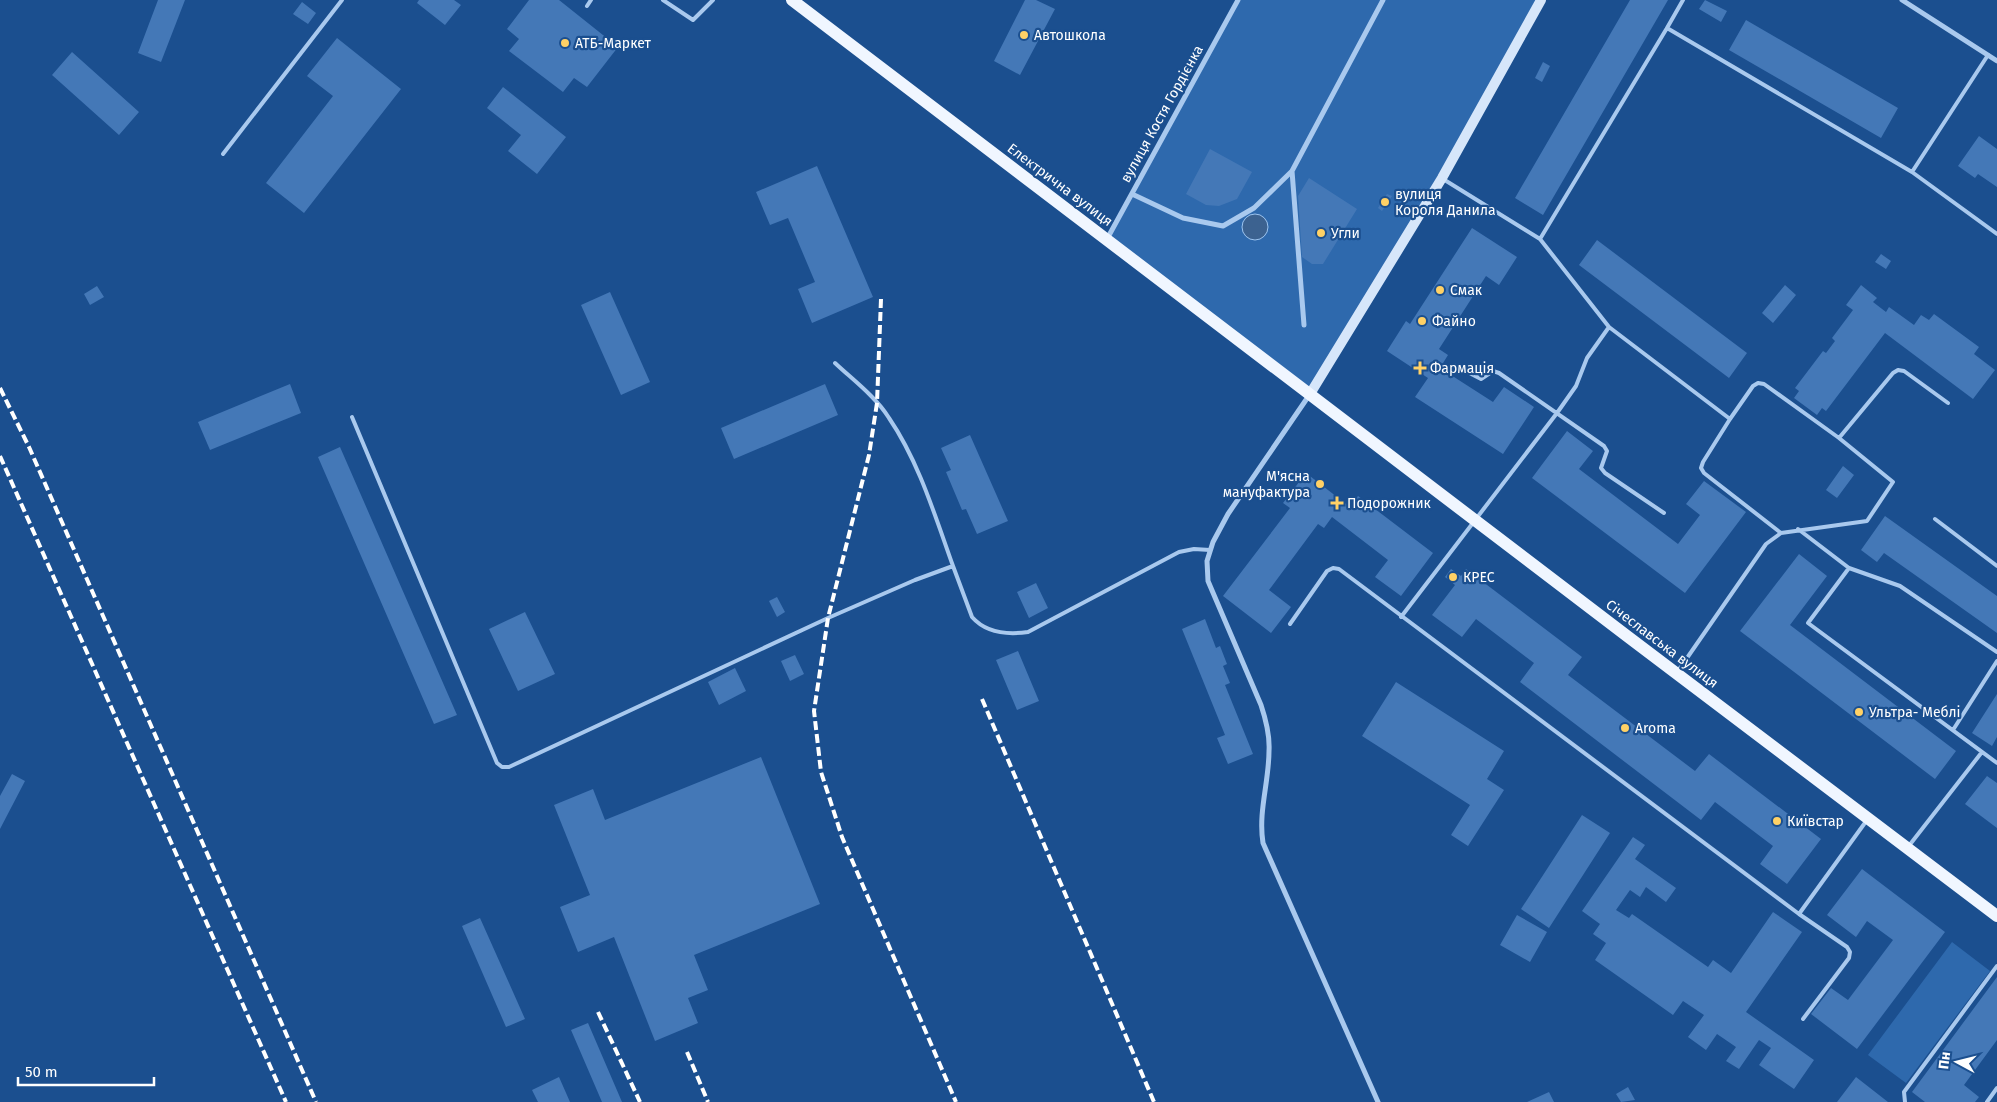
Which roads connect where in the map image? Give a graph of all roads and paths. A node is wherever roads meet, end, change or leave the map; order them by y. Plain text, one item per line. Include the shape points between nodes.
1 (342, 0) edge
2 (591, 0) edge
3 (663, 0) edge
4 (713, 0) edge
5 (792, 0) edge
6 (1238, 0) edge
7 (1383, 0) edge
8 (1541, 0) edge
9 (1683, 0) edge
10 (1902, 0) edge
11 (587, 6) dead end
12 (1667, 28) junction
13 (1988, 55) junction
14 (1997, 61) edge
15 (223, 154) dead end
16 (1292, 171) junction
17 (1912, 172) junction
18 (1442, 178) junction
19 (1132, 194) junction
20 (1997, 234) edge
21 (1540, 239) junction
22 (1107, 240) junction
23 (1304, 325) dead end
24 (1609, 327) junction
25 (835, 363) dead end
26 (1454, 365) dead end
27 (1310, 394) junction
28 (1948, 403) dead end
29 (1557, 414) junction
30 (352, 417) dead end
31 (1730, 419) junction
32 (1839, 438) junction
33 (1664, 513) dead end
34 (1935, 519) dead end
35 (1477, 521) junction
36 (1798, 530) junction
37 (1781, 532) junction
38 (1210, 550) junction
39 (953, 566) junction
40 (1997, 566) edge
41 (1849, 568) junction
42 (1401, 617) junction
43 (1290, 624) dead end
44 (1997, 652) edge
45 (1997, 661) edge
46 (1676, 673) junction
47 (1953, 730) junction
48 (1982, 752) junction
49 (1997, 763) edge
50 (1868, 818) junction
51 (1907, 848) junction
52 (1799, 914) junction
53 (1997, 916) edge
54 (1997, 966) edge
55 (1803, 1019) dead end
56 (1997, 1088) edge
57 (1378, 1102) edge
58 (1905, 1102) edge
59 (1987, 1102) edge

1 - 15 lane
2 - 11 lane
3 - 4 lane via 693,20
5 - 22 main road, Електрична вулиця
6 - 19 street, вулиця Костя Гордієнка
7 - 16 street
8 - 18 main road
9 - 12 lane
10 - 13 street
12 - 17 lane
12 - 21 lane
13 - 14 street
13 - 17 lane
16 - 19 street via 1254,208 1223,226 1183,218
16 - 23 street
17 - 20 lane
18 - 21 lane
18 - 27 main road
19 - 22 street, вулиця Костя Гордієнка
21 - 24 lane
22 - 27 main road, Електрична вулиця
24 - 29 lane via 1587,358 1576,386
24 - 31 lane
25 - 39 lane via 889,416 930,502
26 - 29 lane via 1481,379 1493,371 1499,372
27 - 35 main road, Січеславська вулиця
27 - 38 street via 1228,514
28 - 32 lane via 1898,370
29 - 33 lane via 1604,446 1607,451 1601,468 1605,473
29 - 35 lane
30 - 39 lane via 502,768 828,618
31 - 32 lane via 1753,386 1764,384
31 - 37 lane via 1701,468
32 - 36 lane via 1893,482 1867,521
34 - 40 lane
35 - 42 lane
35 - 46 main road, Січеславська вулиця
36 - 37 lane
36 - 41 lane
37 - 46 lane via 1766,544
38 - 39 lane via 1179,552 1028,632 1013,634 978,623 972,617
38 - 57 street via 1208,581 1267,726 1270,750 1261,830 1263,843
41 - 44 lane via 1900,586
41 - 47 lane via 1808,623
42 - 43 lane via 1339,569 1333,568 1327,571
42 - 52 lane
45 - 47 lane
46 - 50 main road, Січеславська вулиця
47 - 48 lane
48 - 49 lane
48 - 51 lane
50 - 51 main road, Січеславська вулиця
50 - 52 lane
51 - 53 main road, Січеславська вулиця
52 - 55 lane via 1850,952
54 - 58 lane via 1904,1092
56 - 59 lane

